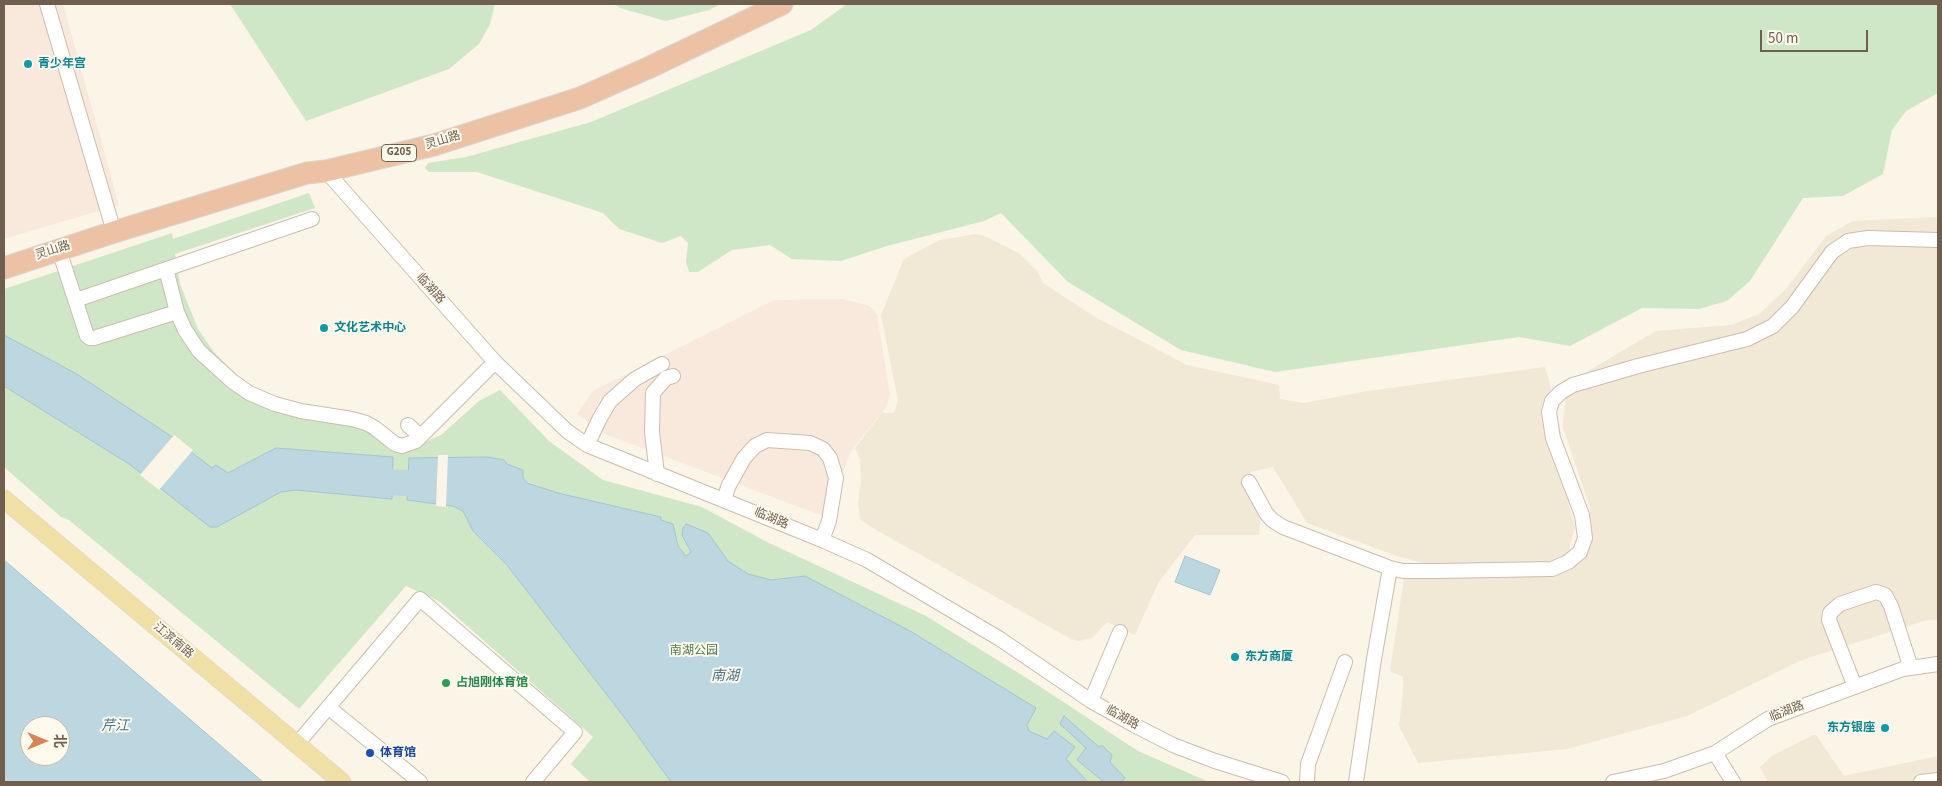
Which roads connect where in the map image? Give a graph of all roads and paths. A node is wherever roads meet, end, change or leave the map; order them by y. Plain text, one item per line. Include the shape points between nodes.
1 (47, 4) edge
2 (782, 4) edge
3 (326, 171) junction
4 (312, 219) dead end
5 (114, 232) junction
6 (1938, 240) edge
7 (59, 250) junction
8 (4, 268) edge
9 (166, 269) junction
10 (76, 300) junction
11 (177, 312) junction
12 (495, 362) junction
13 (662, 364) dead end
14 (673, 376) dead end
15 (408, 425) dead end
16 (420, 436) junction
17 (588, 445) junction
18 (657, 474) junction
19 (1249, 482) dead end
20 (4, 499) edge
21 (724, 499) junction
22 (822, 540) junction
23 (1390, 568) junction
24 (1120, 632) dead end
25 (1345, 662) dead end
26 (1938, 664) edge
27 (1911, 668) junction
28 (1855, 687) junction
29 (1091, 700) junction
30 (328, 707) junction
31 (297, 744) junction
32 (1715, 754) junction
33 (1938, 780) edge
34 (342, 782) edge
35 (420, 782) edge
36 (533, 782) edge
37 (1282, 782) edge
38 (1307, 782) edge
39 (1356, 782) edge
40 (1613, 782) edge
41 (1733, 782) edge
42 (1921, 782) edge

1 - 5 street
2 - 3 highway, 灵山路 / G205 via 580,98 434,145
3 - 5 highway, 灵山路 / G205 via 307,173
3 - 12 street, 临湖路
4 - 9 street
5 - 7 highway, 灵山路 / G205
6 - 23 street via 1868,238 1848,241 1832,252 1792,307 1773,326 1748,339 1638,366 1573,385 1561,392 1552,401 1549,412 1553,438 1582,515 1584,538 1580,552 1568,562 1552,569 1514,571 1403,571
7 - 8 highway, 灵山路 / G205
7 - 10 street
9 - 10 street
9 - 11 street
10 - 11 street via 87,336 94,338
11 - 16 street via 199,351 248,393 301,411 366,424 402,446
12 - 16 street
12 - 17 street, 临湖路 via 567,431
13 - 17 street via 635,379 610,401
14 - 18 street via 666,378 653,393 652,432
15 - 16 street
17 - 18 street, 临湖路
18 - 21 street, 临湖路
19 - 23 street via 1266,513 1283,528
20 - 31 main road, 江滨南路
21 - 22 street, 临湖路
21 - 22 street via 744,458 755,446 767,440 810,443 823,449 830,458 836,478 829,521
22 - 29 street, 临湖路 via 867,560 930,597
23 - 39 street
24 - 29 street
25 - 38 street via 1308,764
26 - 27 street, 临湖路
27 - 28 street, 临湖路
27 - 28 street via 1884,595 1876,592 1840,604 1830,613 1829,620
28 - 32 street, 临湖路 via 1768,719
29 - 37 street, 临湖路 via 1173,745
30 - 31 street
30 - 35 street
30 - 36 street via 420,599 575,732
31 - 34 main road, 江滨南路
32 - 40 street, 临湖路 via 1664,771
32 - 41 street
33 - 42 street

